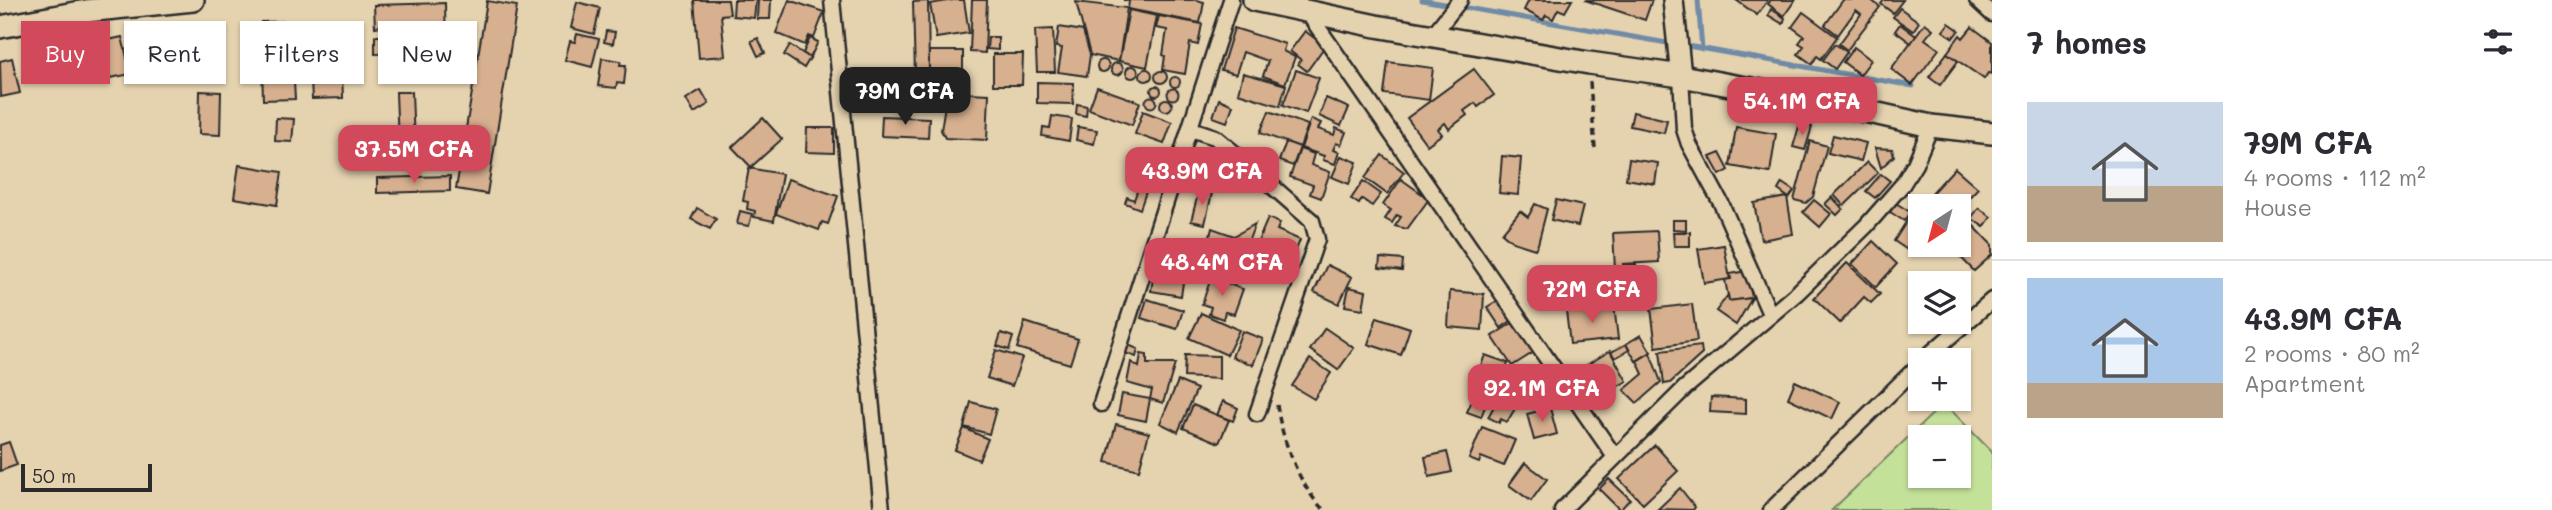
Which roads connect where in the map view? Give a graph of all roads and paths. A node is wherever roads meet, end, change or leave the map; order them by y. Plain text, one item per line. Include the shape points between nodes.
1 (193, 0) edge
2 (832, 0) edge
3 (1231, 0) edge
4 (1254, 0) edge
5 (1673, 0) edge
6 (1977, 0) edge
7 (152, 1) edge
8 (1457, 1) edge
9 (1308, 13) junction
10 (1992, 14) edge
11 (0, 26) edge
12 (1432, 36) junction
13 (1589, 63) junction
14 (1681, 76) junction
15 (1931, 126) junction
16 (1191, 129) junction
17 (1992, 133) edge
18 (1595, 148) dead end
19 (1992, 300) edge
20 (1770, 314) junction
21 (1938, 348) edge
22 (1273, 372) junction
23 (1908, 376) edge
24 (1101, 404) dead end
25 (1257, 414) dead end
26 (1615, 457) junction
27 (882, 510) edge
28 (1324, 510) edge
29 (1562, 510) edge
30 (1771, 510) edge

1 - 7 main road
2 - 27 street
3 - 16 street
4 - 9 main road
5 - 14 street
6 - 10 street
7 - 11 main road
8 - 12 street
9 - 12 main road
9 - 26 street
12 - 13 main road
13 - 14 main road
13 - 18 path
14 - 15 main road
14 - 20 street via 1684,129
15 - 17 main road
15 - 20 street via 1902,185 1797,293
16 - 22 street via 1215,137 1312,221 1317,239
16 - 24 street
19 - 21 street
20 - 26 street
22 - 25 street
22 - 28 path via 1279,423 1304,485
23 - 30 street
26 - 29 street

